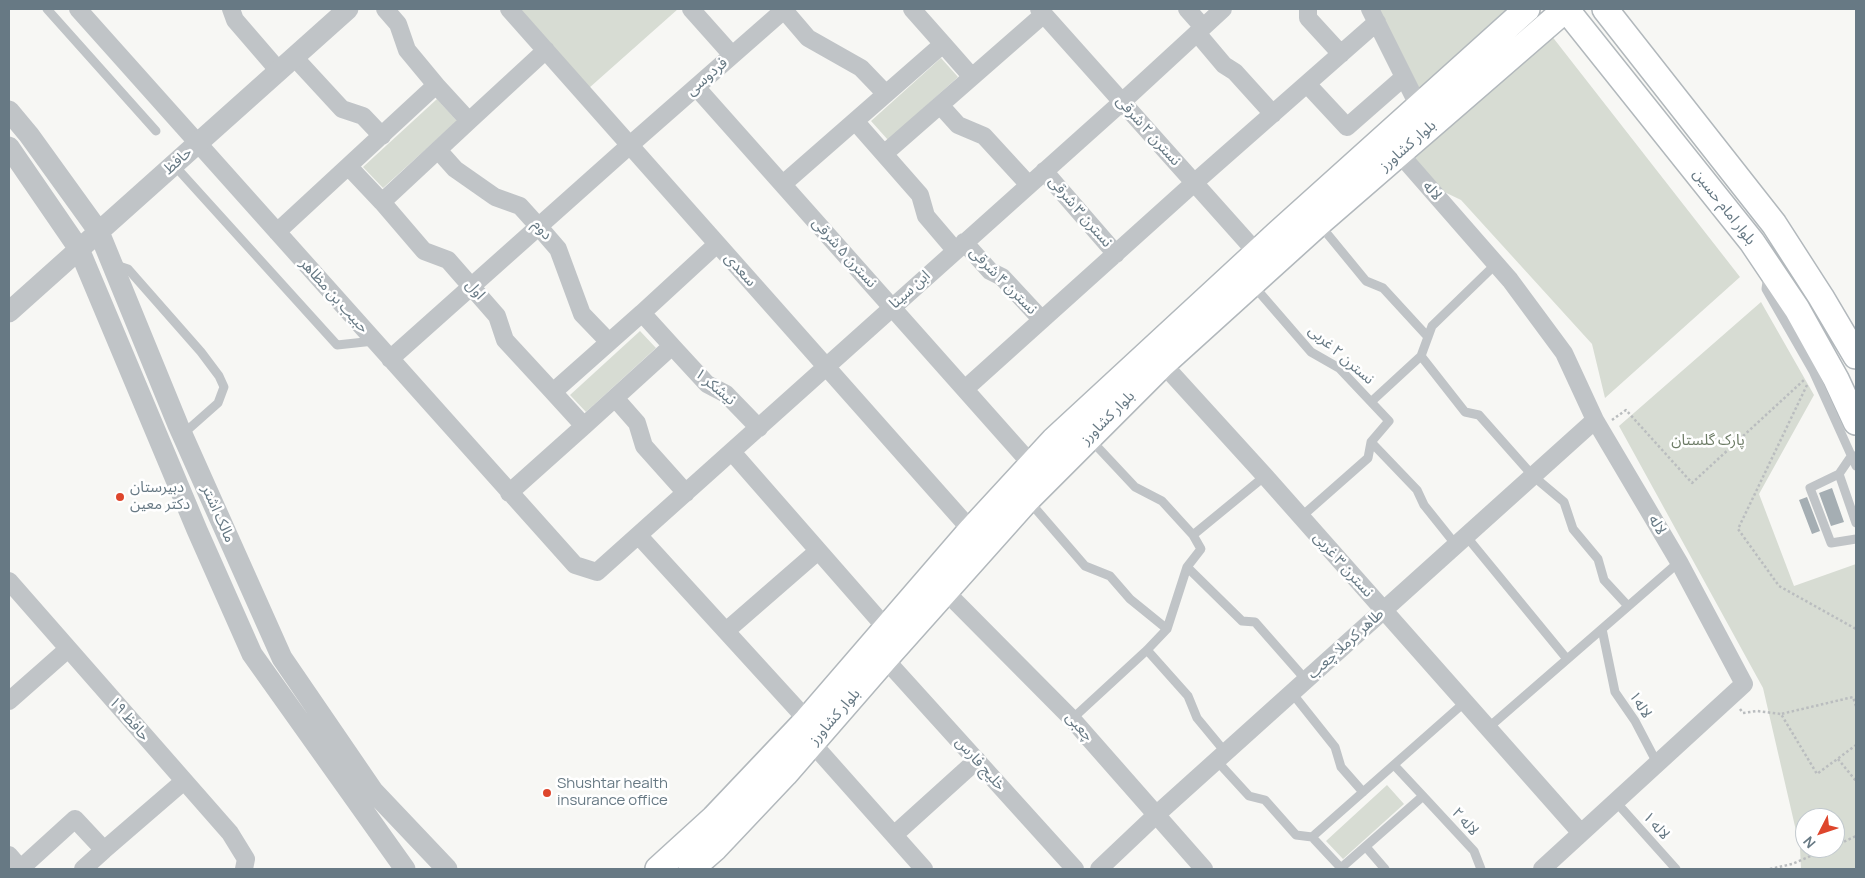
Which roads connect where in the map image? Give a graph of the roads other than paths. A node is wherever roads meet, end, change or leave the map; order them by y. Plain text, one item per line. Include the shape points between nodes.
1 (47, 9) edge
2 (231, 9) edge
3 (348, 9) edge
4 (385, 9) edge
5 (510, 9) edge
6 (691, 9) edge
7 (784, 9) edge
8 (912, 9) edge
9 (1187, 9) edge
10 (1223, 9) edge
11 (1308, 9) edge
12 (1526, 9) edge
13 (1566, 9) edge
14 (1606, 9) edge
15 (84, 11) edge
16 (1041, 11) edge
17 (1374, 16) edge
18 (1200, 30) junction
19 (943, 44) junction
20 (546, 50) junction
21 (1341, 54) junction
22 (732, 55) junction
23 (286, 64) junction
24 (972, 77) junction
25 (1404, 77) junction
26 (1307, 84) junction
27 (436, 86) junction
28 (696, 87) junction
29 (886, 94) junction
30 (1122, 102) junction
31 (940, 105) junction
32 (1419, 107) junction
33 (9, 111) edge
34 (1273, 114) junction
35 (469, 121) junction
36 (855, 121) junction
37 (156, 131) dead end
38 (382, 136) junction
39 (198, 143) junction
40 (630, 145) junction
41 (9, 147) edge
42 (438, 150) junction
43 (1399, 153) junction
44 (884, 154) junction
45 (174, 165) junction
46 (349, 167) junction
47 (1044, 171) junction
48 (1194, 183) junction
49 (783, 184) junction
50 (1029, 185) junction
51 (382, 202) junction
52 (1318, 223) junction
53 (539, 227) junction
54 (98, 232) junction
55 (277, 232) junction
56 (717, 244) junction
57 (959, 246) junction
58 (79, 250) junction
59 (1256, 253) junction
60 (1116, 254) junction
61 (112, 264) junction
62 (1496, 264) junction
63 (1769, 267) junction
64 (1252, 284) junction
65 (472, 287) junction
66 (11, 306) edge
67 (891, 307) junction
68 (642, 313) junction
69 (1042, 320) junction
70 (1428, 337) junction
71 (374, 341) junction
72 (609, 342) junction
73 (672, 346) junction
74 (1421, 356) junction
75 (1856, 356) edge
76 (390, 359) junction
77 (1163, 364) junction
78 (826, 366) junction
79 (965, 389) junction
80 (554, 392) junction
81 (615, 398) junction
82 (1372, 401) junction
83 (1856, 422) edge
84 (1597, 425) junction
85 (584, 426) junction
86 (759, 428) junction
87 (183, 435) junction
88 (1089, 437) junction
89 (1371, 442) junction
90 (732, 452) junction
91 (1852, 455) junction
92 (1032, 464) junction
93 (1856, 466) edge
94 (1839, 474) junction
95 (1265, 476) junction
96 (1532, 476) junction
97 (509, 492) junction
98 (686, 494) junction
99 (1027, 500) junction
100 (1301, 517) junction
101 (1856, 523) edge
102 (971, 530) junction
103 (1193, 535) junction
104 (639, 536) junction
105 (1856, 538) edge
106 (1461, 541) junction
107 (818, 551) junction
108 (1679, 562) junction
109 (1187, 567) junction
110 (597, 572) joint
111 (9, 581) edge
112 (946, 592) junction
113 (1628, 606) junction
114 (1384, 610) junction
115 (886, 628) junction
116 (1167, 629) junction
117 (1602, 629) junction
118 (726, 631) junction
119 (68, 648) junction
120 (1147, 650) junction
121 (885, 659) junction
122 (1567, 660) junction
123 (1306, 680) junction
124 (1292, 693) junction
125 (9, 701) edge
126 (1465, 702) junction
127 (1072, 719) junction
128 (1488, 728) junction
129 (809, 731) junction
130 (1221, 757) junction
131 (977, 760) junction
132 (1657, 763) junction
133 (1394, 765) junction
134 (184, 781) junction
135 (1362, 792) junction
136 (1423, 796) junction
137 (1616, 802) junction
138 (1156, 815) junction
139 (1581, 834) junction
140 (894, 835) junction
141 (1312, 837) junction
142 (1366, 847) junction
143 (104, 850) junction
144 (9, 855) edge
145 (245, 864) edge
146 (21, 869) edge
147 (83, 869) edge
148 (405, 869) edge
149 (447, 869) edge
150 (658, 869) edge
151 (691, 869) edge
152 (924, 869) edge
153 (1075, 869) edge
154 (1099, 869) edge
155 (1204, 869) edge
156 (1341, 869) edge
157 (1385, 869) edge
158 (1481, 869) edge
159 (1542, 869) edge
160 (1676, 869) edge

1 - 37 lane
2 - 23 street via 235,20
3 - 23 street, حافظ
4 - 27 street via 398,24 407,50
5 - 20 street, سعدی
6 - 22 street
7 - 22 street, فردوسی
7 - 29 street via 808,38 861,68
8 - 19 street
9 - 18 street
10 - 18 street, ابن سینا
11 - 21 street via 1308,18
12 - 32 main road, بلوار کشاورز
13 - 43 main road, بلوار کشاورز
13 - 63 main road, بلوار امام حسین
14 - 75 main road, بلوار امام حسین via 1774,224
15 - 39 street, حبیب بن مظاهر
16 - 24 street
16 - 30 street, نسترن ۲ شرقی
17 - 21 street
17 - 25 street
18 - 30 street, ابن سینا
18 - 34 street via 1224,65 1235,72
19 - 24 street
19 - 29 street
20 - 35 street
20 - 40 street, سعدی
21 - 26 street
22 - 28 street, فردوسی
23 - 38 street via 342,109 363,116
23 - 39 street, حافظ
24 - 31 street
25 - 26 street via 1347,127
25 - 32 street
26 - 34 street
27 - 35 street
27 - 38 street
28 - 40 street, فردوسی
28 - 49 street, نسترن ۵ شرقی
29 - 36 street
30 - 47 street, ابن سینا
30 - 48 street, نسترن ۲ شرقی
31 - 44 street
31 - 50 street, نسترن ۳ شرقی via 958,125 984,136
32 - 59 main road, بلوار کشاورز
33 - 54 street, مالک اشتر
34 - 48 street
35 - 42 street
36 - 44 street, نسترن ۴ شرقی
36 - 49 street
38 - 46 street
39 - 45 street, حافظ
39 - 55 street, حبیب بن مظاهر
40 - 53 street, فردوسی
40 - 56 street, سعدی
41 - 58 street, مالک اشتر
42 - 51 street
42 - 53 street, دوم via 455,169 495,197 520,206
43 - 52 main road, بلوار کشاورز
43 - 62 street, لاله
44 - 57 street, نسترن ۴ شرقی via 920,195 926,216
45 - 54 street, حافظ
45 - 71 lane via 337,345
46 - 51 street, اول
46 - 55 street
47 - 50 street, ابن سینا
47 - 60 street, نسترن ۳ شرقی
48 - 59 street, نسترن ۲ شرقی
48 - 60 street
49 - 67 street, نسترن ۵ شرقی
50 - 57 street, ابن سینا
51 - 65 street, اول via 424,251 448,260
52 - 64 main road, بلوار کشاورز
52 - 70 lane via 1366,281 1383,288
53 - 65 street, فردوسی
53 - 72 street, دوم via 558,249 582,314
54 - 58 street, حافظ
54 - 61 street, مالک اشتر
55 - 71 street, حبیب بن مظاهر
56 - 68 street
56 - 78 street, سعدی
57 - 67 street, ابن سینا
57 - 69 street, نسترن ۴ شرقی via 1002,277
58 - 66 street, حافظ
58 - 148 street, مالک اشتر via 252,654
59 - 92 main road, بلوار کشاورز
60 - 69 street
61 - 87 street, مالک اشتر
61 - 87 lane via 128,269 201,352 224,387 218,402
62 - 70 lane via 1432,326
62 - 84 street, لاله via 1564,353
63 - 83 main road, بلوار امام حسین via 1836,379
63 - 91 lane via 1766,289 1814,371
64 - 77 main road, بلوار کشاورز
64 - 82 lane, نسترن ۲ غربی via 1311,352 1339,368
65 - 76 street, فردوسی
65 - 80 street, اول via 497,316 504,340
67 - 78 street, ابن سینا
67 - 79 street, نسترن ۵ شرقی
68 - 72 street
68 - 73 street, نیشکر ۱
69 - 79 street
70 - 74 lane
71 - 76 street, حبیب بن مظاهر
72 - 80 street
73 - 81 street
73 - 86 street, نیشکر ۱ via 707,384 726,394
74 - 82 lane
74 - 96 lane via 1466,412 1480,415
76 - 97 street, حبیب بن مظاهر
77 - 88 main road, بلوار کشاورز
77 - 95 street, نسترن ۳ غربی
78 - 86 street, ابن سینا
78 - 102 street, سعدی
79 - 92 street, نسترن ۵ شرقی
80 - 85 street, اول
81 - 85 street
81 - 98 street via 637,423 644,446
82 - 89 lane, نسترن ۲ غربی via 1389,421
84 - 96 street, طاهر کرملا چعب
84 - 108 street, لاله
85 - 97 street
86 - 90 street, ابن سینا
87 - 149 street, مالک اشتر via 282,658 373,791
88 - 99 main road, بلوار کشاورز
88 - 103 lane via 1135,487 1162,501
89 - 100 lane via 1368,458
89 - 106 lane via 1417,490 1424,505
90 - 98 street, ابن سینا
90 - 107 street
91 - 93 lane
91 - 94 lane
92 - 102 main road, بلوار کشاورز
94 - 101 lane
94 - 105 lane via 1810,488 1831,543
95 - 100 street, نسترن ۳ غربی
95 - 103 lane
96 - 106 street, طاهر کرملا چعب
96 - 113 lane via 1564,502 1573,529 1598,559 1604,580
97 - 110 street, حبیب بن مظاهر via 575,565
98 - 104 street, ابن سینا
99 - 112 main road, بلوار کشاورز
99 - 116 lane via 1085,566 1110,576 1130,599
100 - 114 street, نسترن ۳ غربی
102 - 115 main road, بلوار کشاورز
103 - 109 lane via 1202,549
104 - 110 street, ابن سینا
104 - 118 street
106 - 114 street, طاهر کرملا چعب
106 - 122 lane
107 - 115 street
107 - 118 street
108 - 113 lane
108 - 132 street, لاله via 1744,684
109 - 116 lane
109 - 123 lane via 1242,621 1255,622
111 - 119 street, حافظ ۱۹
112 - 121 main road, بلوار کشاورز
112 - 127 street, چعبی
113 - 117 lane
114 - 123 street, طاهر کرملا چعب
114 - 126 street, نسترن ۳ غربی
115 - 129 main road, بلوار کشاورز
116 - 120 lane
117 - 122 lane
117 - 132 lane, لاله۱ via 1615,692
118 - 129 street
119 - 125 street
119 - 134 street, حافظ ۱۹
120 - 127 lane
120 - 130 lane via 1188,696 1197,718
121 - 129 main road, بلوار کشاورز
121 - 131 street, خلیج فارس
122 - 128 lane
123 - 124 street, طاهر کرملا چعب
124 - 130 street, طاهر کرملا چعب
124 - 135 lane via 1335,748 1341,767
126 - 128 street, نسترن ۳ غربی
126 - 133 lane
127 - 138 street, چعبی
128 - 139 street, نسترن ۳ غربی
129 - 140 street
129 - 150 main road, بلوار کشاورز
129 - 151 main road, بلوار کشاورز via 785,774
130 - 138 street, طاهر کرملا چعب
130 - 141 lane via 1249,796 1265,800 1296,835
131 - 140 street
131 - 153 street, خلیج فارس
132 - 137 street, لاله
133 - 135 lane
133 - 136 lane, لاله ۲
134 - 143 street
134 - 145 street, حافظ ۱۹ via 230,833
135 - 141 lane
136 - 142 lane
136 - 158 lane, لاله ۲ via 1474,851
137 - 139 street, لاله
137 - 160 lane, لاله ۱
138 - 154 street, طاهر کرملا چعب
138 - 155 street, چعبی
139 - 159 street, لاله
140 - 152 street
141 - 156 lane
142 - 156 lane
142 - 157 lane
143 - 146 street via 75,819
143 - 147 street
144 - 146 street

